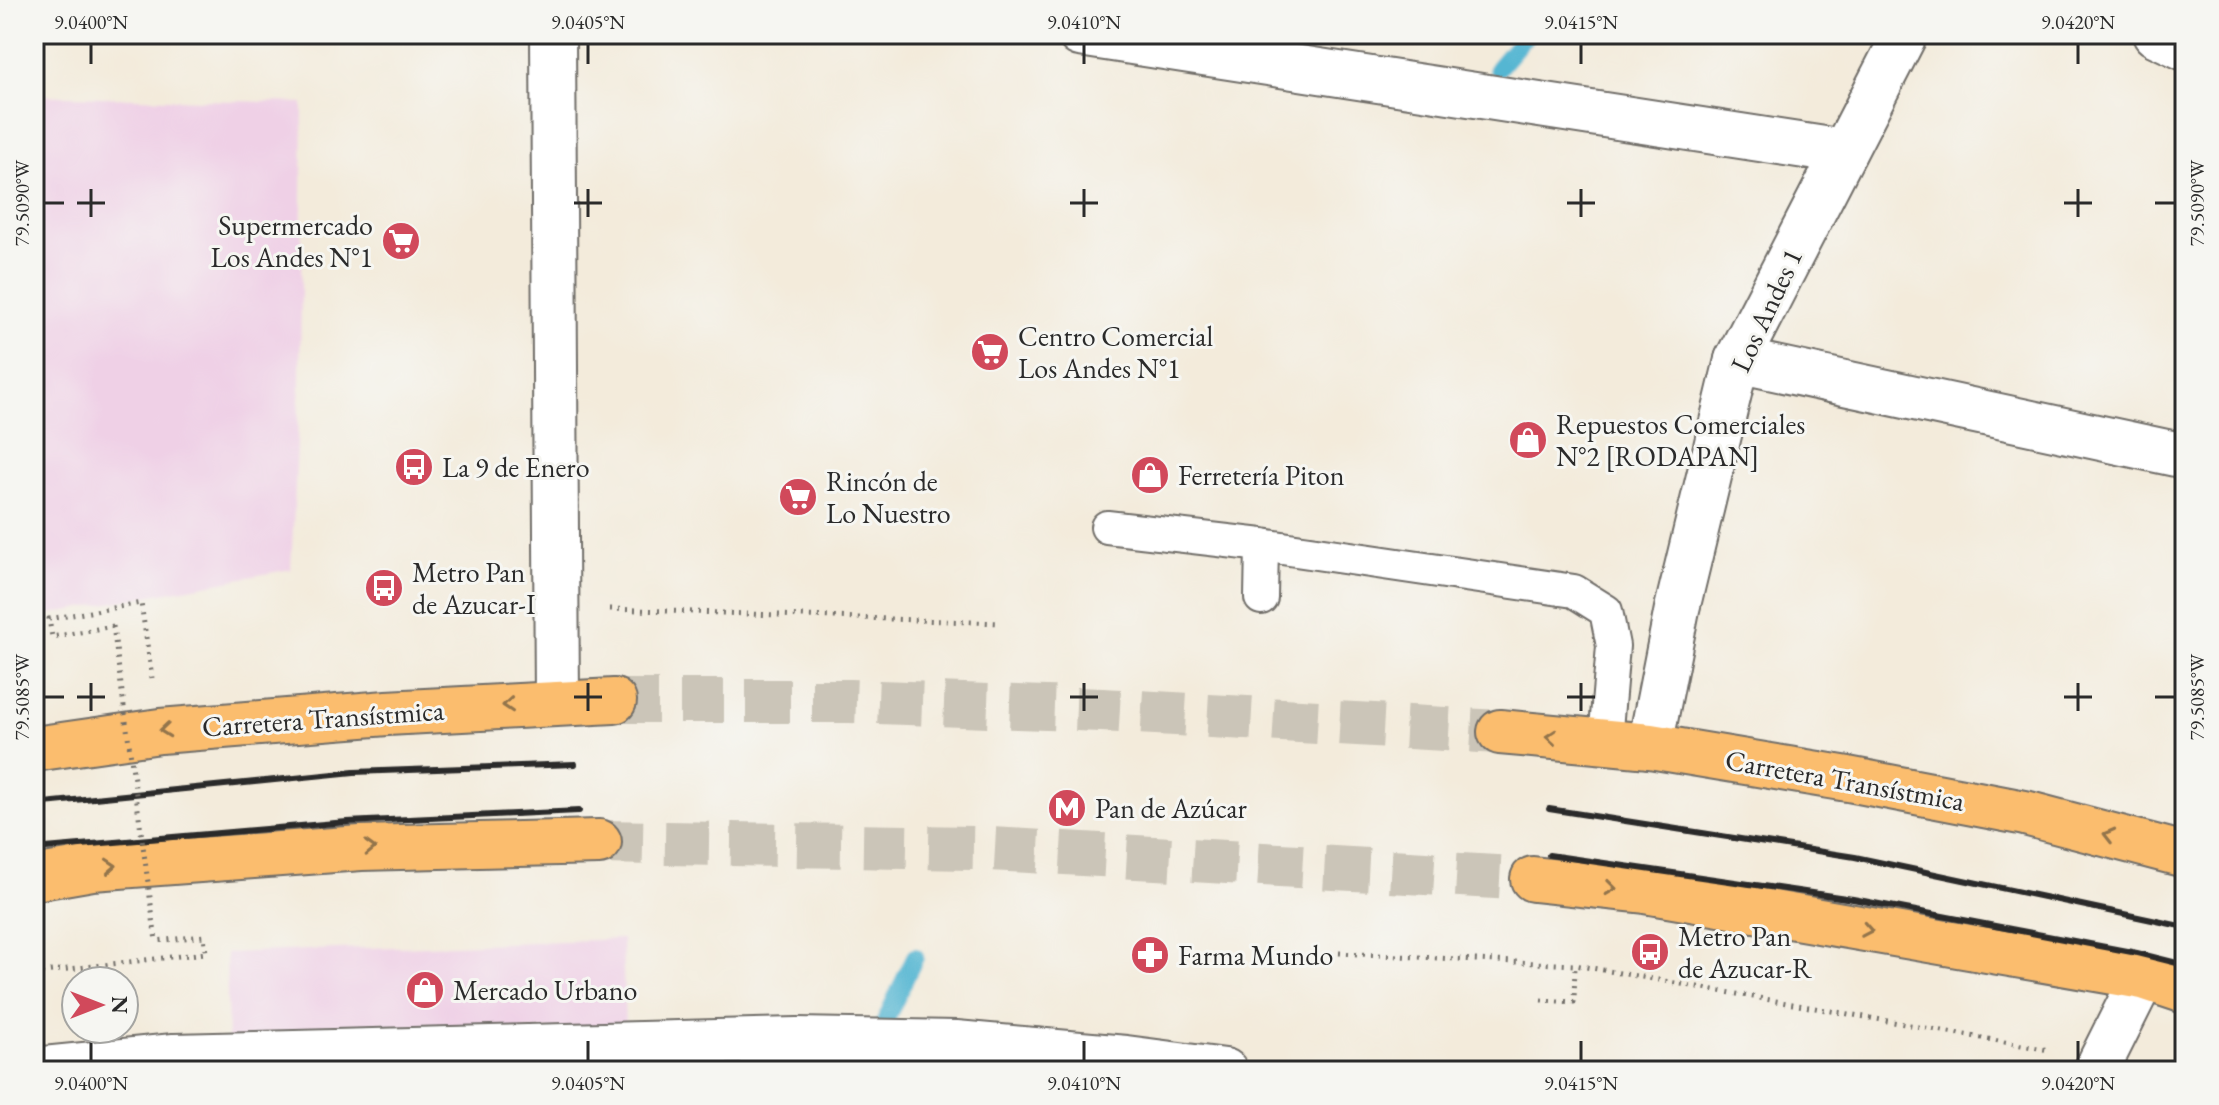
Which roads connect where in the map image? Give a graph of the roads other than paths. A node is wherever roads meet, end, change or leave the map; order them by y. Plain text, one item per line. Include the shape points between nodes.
1 (553, 34) edge
2 (1080, 34) edge
3 (1905, 34) edge
4 (2155, 34) edge
5 (1222, 44) edge
6 (2185, 48) edge
7 (1844, 152) junction
8 (1737, 360) junction
9 (2185, 456) edge
10 (1107, 527) dead end
11 (1262, 545) junction
12 (1261, 598) dead end
13 (614, 701) tunnel mouth
14 (557, 702) junction
15 (1500, 732) tunnel mouth
16 (1605, 741) junction
17 (1650, 746) junction
18 (34, 749) edge
19 (599, 842) tunnel mouth
20 (2185, 855) edge
21 (34, 878) edge
22 (1533, 879) tunnel mouth
23 (2143, 977) junction
24 (2185, 991) edge
25 (2100, 1065) edge
26 (34, 1070) edge
27 (1225, 1071) edge

1 - 14 street
2 - 5 street
3 - 7 street, Los Andes 1
4 - 6 street
5 - 7 street
7 - 8 street, Los Andes 1
8 - 9 street
8 - 17 street, Los Andes 1
10 - 11 lane
11 - 12 lane
11 - 16 lane via 1574,591 1606,611 1613,646
13 - 14 main road, Carretera Transístmica
14 -> 18 main road, Carretera Transístmica via 160,731
16 -> 15 main road, Carretera Transístmica
16 - 17 main road, Carretera Transístmica
20 -> 17 main road, Carretera Transístmica via 2025,813
21 -> 19 main road via 92,868 361,848
22 -> 23 main road via 1645,891
23 - 24 main road
23 - 25 street
26 - 27 street via 174,1056 797,1040 956,1043

